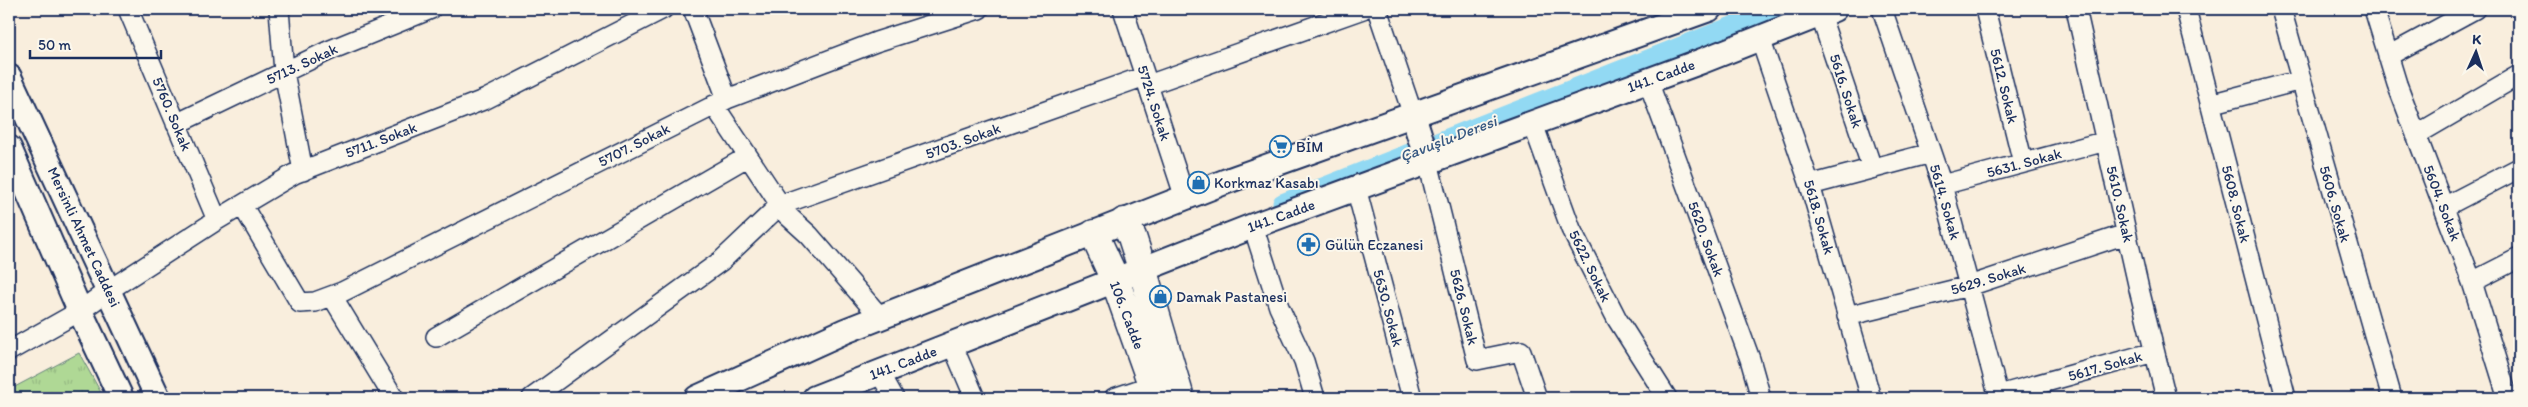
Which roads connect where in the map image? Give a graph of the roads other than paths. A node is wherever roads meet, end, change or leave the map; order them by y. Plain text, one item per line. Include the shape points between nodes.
1 (128, 9) edge
2 (278, 9) edge
3 (431, 9) edge
4 (663, 9) edge
5 (693, 9) edge
6 (979, 9) edge
7 (1124, 9) edge
8 (1363, 9) edge
9 (1377, 9) edge
10 (1710, 9) edge
11 (1882, 9) edge
12 (1985, 9) edge
13 (2076, 9) edge
14 (2186, 9) edge
15 (2281, 9) edge
16 (2374, 9) edge
17 (2475, 9) edge
18 (1827, 11) edge
19 (1760, 38) junction
20 (2388, 56) junction
21 (284, 72) junction
22 (2519, 75) edge
23 (9, 77) edge
24 (1147, 80) junction
25 (2301, 80) junction
26 (1648, 81) junction
27 (721, 101) junction
28 (2210, 104) junction
29 (1413, 116) junction
30 (176, 124) junction
31 (1533, 124) junction
32 (2416, 135) junction
33 (2106, 141) junction
34 (9, 148) edge
35 (1931, 153) junction
36 (747, 158) junction
37 (1427, 162) junction
38 (2023, 163) junction
39 (1872, 168) junction
40 (2519, 168) edge
41 (303, 171) junction
42 (1810, 185) junction
43 (1942, 185) junction
44 (1356, 188) junction
45 (1185, 198) junction
46 (242, 205) junction
47 (780, 206) junction
48 (2444, 207) junction
49 (217, 220) junction
50 (1253, 226) junction
51 (1128, 230) junction
52 (2126, 234) junction
53 (1097, 241) junction
54 (2519, 258) edge
55 (1142, 269) junction
56 (1115, 280) junction
57 (2472, 282) junction
58 (1969, 286) junction
59 (109, 290) junction
60 (332, 296) junction
61 (80, 311) junction
62 (1847, 316) junction
63 (881, 318) junction
64 (436, 337) dead end
65 (952, 344) junction
66 (9, 351) edge
67 (2154, 352) junction
68 (880, 372) junction
69 (1155, 392) edge
70 (1999, 397) edge
71 (121, 398) edge
72 (158, 398) edge
73 (394, 398) edge
74 (532, 398) edge
75 (697, 398) edge
76 (815, 398) edge
77 (894, 398) edge
78 (975, 398) edge
79 (1114, 398) edge
80 (1180, 398) edge
81 (1315, 398) edge
82 (1412, 398) edge
83 (1537, 398) edge
84 (1667, 398) edge
85 (1760, 398) edge
86 (1871, 398) edge
87 (2166, 398) edge
88 (2286, 398) edge
89 (2392, 398) edge
90 (2508, 398) edge

1 - 30 street, 5760. Sokak
2 - 21 street
3 - 21 street, 5713. Sokak
4 - 41 street, 5711. Sokak via 486,99
5 - 27 street
6 - 27 street, 5707. Sokak via 876,42
7 - 24 street, 5724. Sokak
8 - 24 street, 5703. Sokak
9 - 29 street
10 - 29 street
11 - 35 street, 5614. Sokak
12 - 38 street, 5612. Sokak
13 - 33 street, 5610. Sokak
14 - 28 street, 5608. Sokak
15 - 25 street, 5606. Sokak
16 - 20 street, 5604. Sokak
17 - 20 street
18 - 19 street, 141. Cadde
18 - 39 street, 5616. Sokak
19 - 26 street, 141. Cadde
19 - 42 street, 5618. Sokak
20 - 32 street, 5604. Sokak
21 - 30 street, 5713. Sokak
21 - 41 street
22 - 32 street
23 - 59 street, Mersinli Ahmet Caddesi
24 - 45 street, 5724. Sokak
24 - 47 street, 5703. Sokak
25 - 28 street
25 - 89 street, 5606. Sokak
26 - 31 street, 141. Cadde
26 - 85 street, 5620. Sokak via 1750,359
27 - 36 street
27 - 60 street, 5707. Sokak
28 - 88 street, 5608. Sokak
29 - 37 street
29 - 45 street
30 - 49 street, 5760. Sokak
31 - 37 street, 141. Cadde
31 - 84 street, 5622. Sokak via 1571,230 1617,320
32 - 48 street, 5604. Sokak
33 - 38 street, 5631. Sokak
33 - 52 street, 5610. Sokak
34 - 61 street, Mersinli Ahmet Caddesi
35 - 39 street
35 - 43 street, 5614. Sokak
36 - 47 street
36 - 64 street
37 - 44 street, 141. Cadde
37 - 83 street, 5626. Sokak via 1477,360 1521,351
38 - 43 street, 5631. Sokak
39 - 42 street
40 - 48 street
41 - 46 street, 5711. Sokak
42 - 62 street, 5618. Sokak
43 - 58 street, 5614. Sokak
44 - 50 street, 141. Cadde
44 - 82 street, 5630. Sokak
45 - 51 street
46 - 49 street, 5711. Sokak
46 - 60 street, 5707. Sokak via 300,303
47 - 63 street via 810,235
47 - 74 street via 721,261
48 - 57 street, 5604. Sokak
49 - 59 street, 5711. Sokak
50 - 55 street, 141. Cadde
50 - 81 street via 1279,307 1304,361
51 - 53 street
51 - 55 main road, 106. Cadde
52 - 58 street, 5629. Sokak
52 - 67 street, 5610. Sokak
53 - 56 main road, 106. Cadde
53 - 63 street
54 - 57 street
55 - 56 street, 141. Cadde
55 - 80 main road, 106. Cadde
56 - 65 street, 141. Cadde
56 - 69 main road, 106. Cadde
57 - 90 street, 5604. Sokak
58 - 62 street, 5629. Sokak
58 - 70 street, 5614. Sokak
59 - 61 street, 5711. Sokak
59 - 72 street, Mersinli Ahmet Caddesi
60 - 73 street
61 - 66 street, 5711. Sokak
61 - 71 street, Mersinli Ahmet Caddesi
62 - 86 street, 5618. Sokak
63 - 75 street
65 - 68 street, 141. Cadde
65 - 78 street
67 - 70 street, 5617. Sokak
67 - 87 street, 5610. Sokak
68 - 76 street, 141. Cadde
68 - 77 street
69 - 79 street

